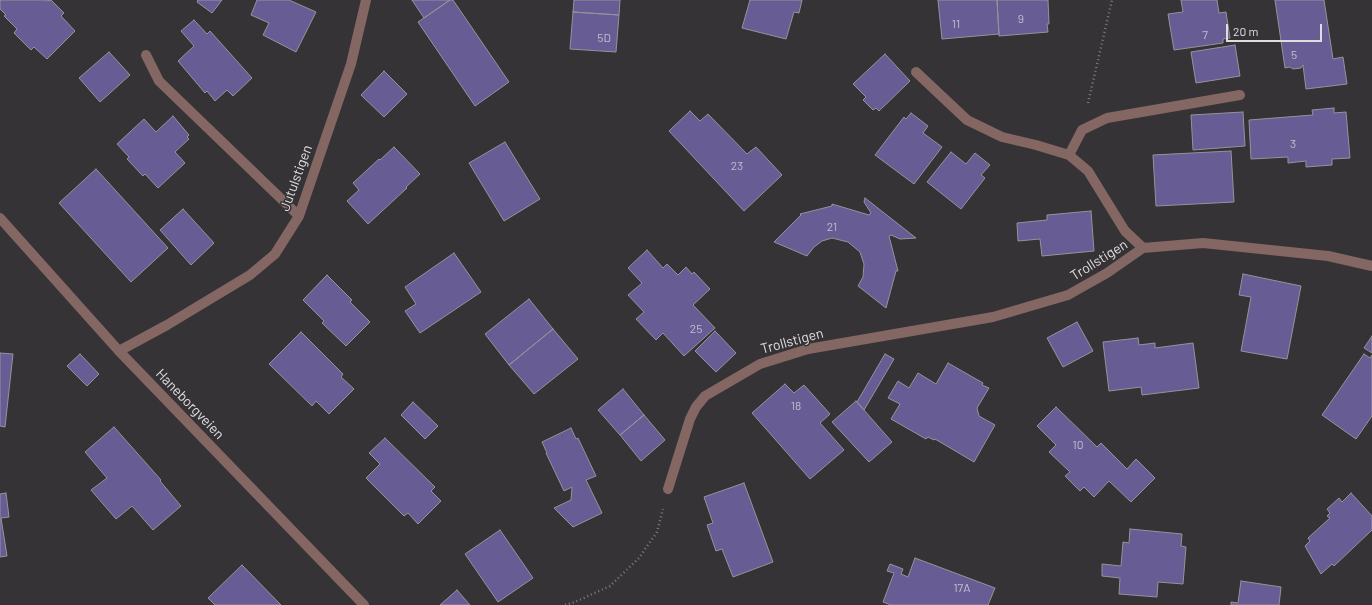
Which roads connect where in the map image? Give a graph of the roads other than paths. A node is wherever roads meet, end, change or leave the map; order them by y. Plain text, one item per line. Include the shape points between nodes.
1 (366, 0) edge
2 (146, 55) dead end
3 (916, 72) dead end
4 (1240, 95) dead end
5 (1069, 155) junction
6 (299, 216) junction
7 (0, 218) edge
8 (1143, 248) junction
9 (1372, 266) edge
10 (119, 351) junction
11 (668, 489) road end
12 (364, 605) edge

1 - 6 street, Jutulstigen via 351,64
2 - 6 street via 159,81
3 - 5 street, Trollstigen via 967,120 1002,137
4 - 5 street via 1108,118 1082,130
5 - 8 street, Trollstigen via 1088,171 1125,231
6 - 10 street, Jutulstigen via 275,254 250,275
7 - 10 street, Haneborgveien
8 - 9 street, Trollstigen via 1204,243 1328,256
8 - 11 street, Trollstigen via 1107,273 1068,295 993,317 808,349 760,364 705,396 696,407
10 - 12 street, Haneborgveien

